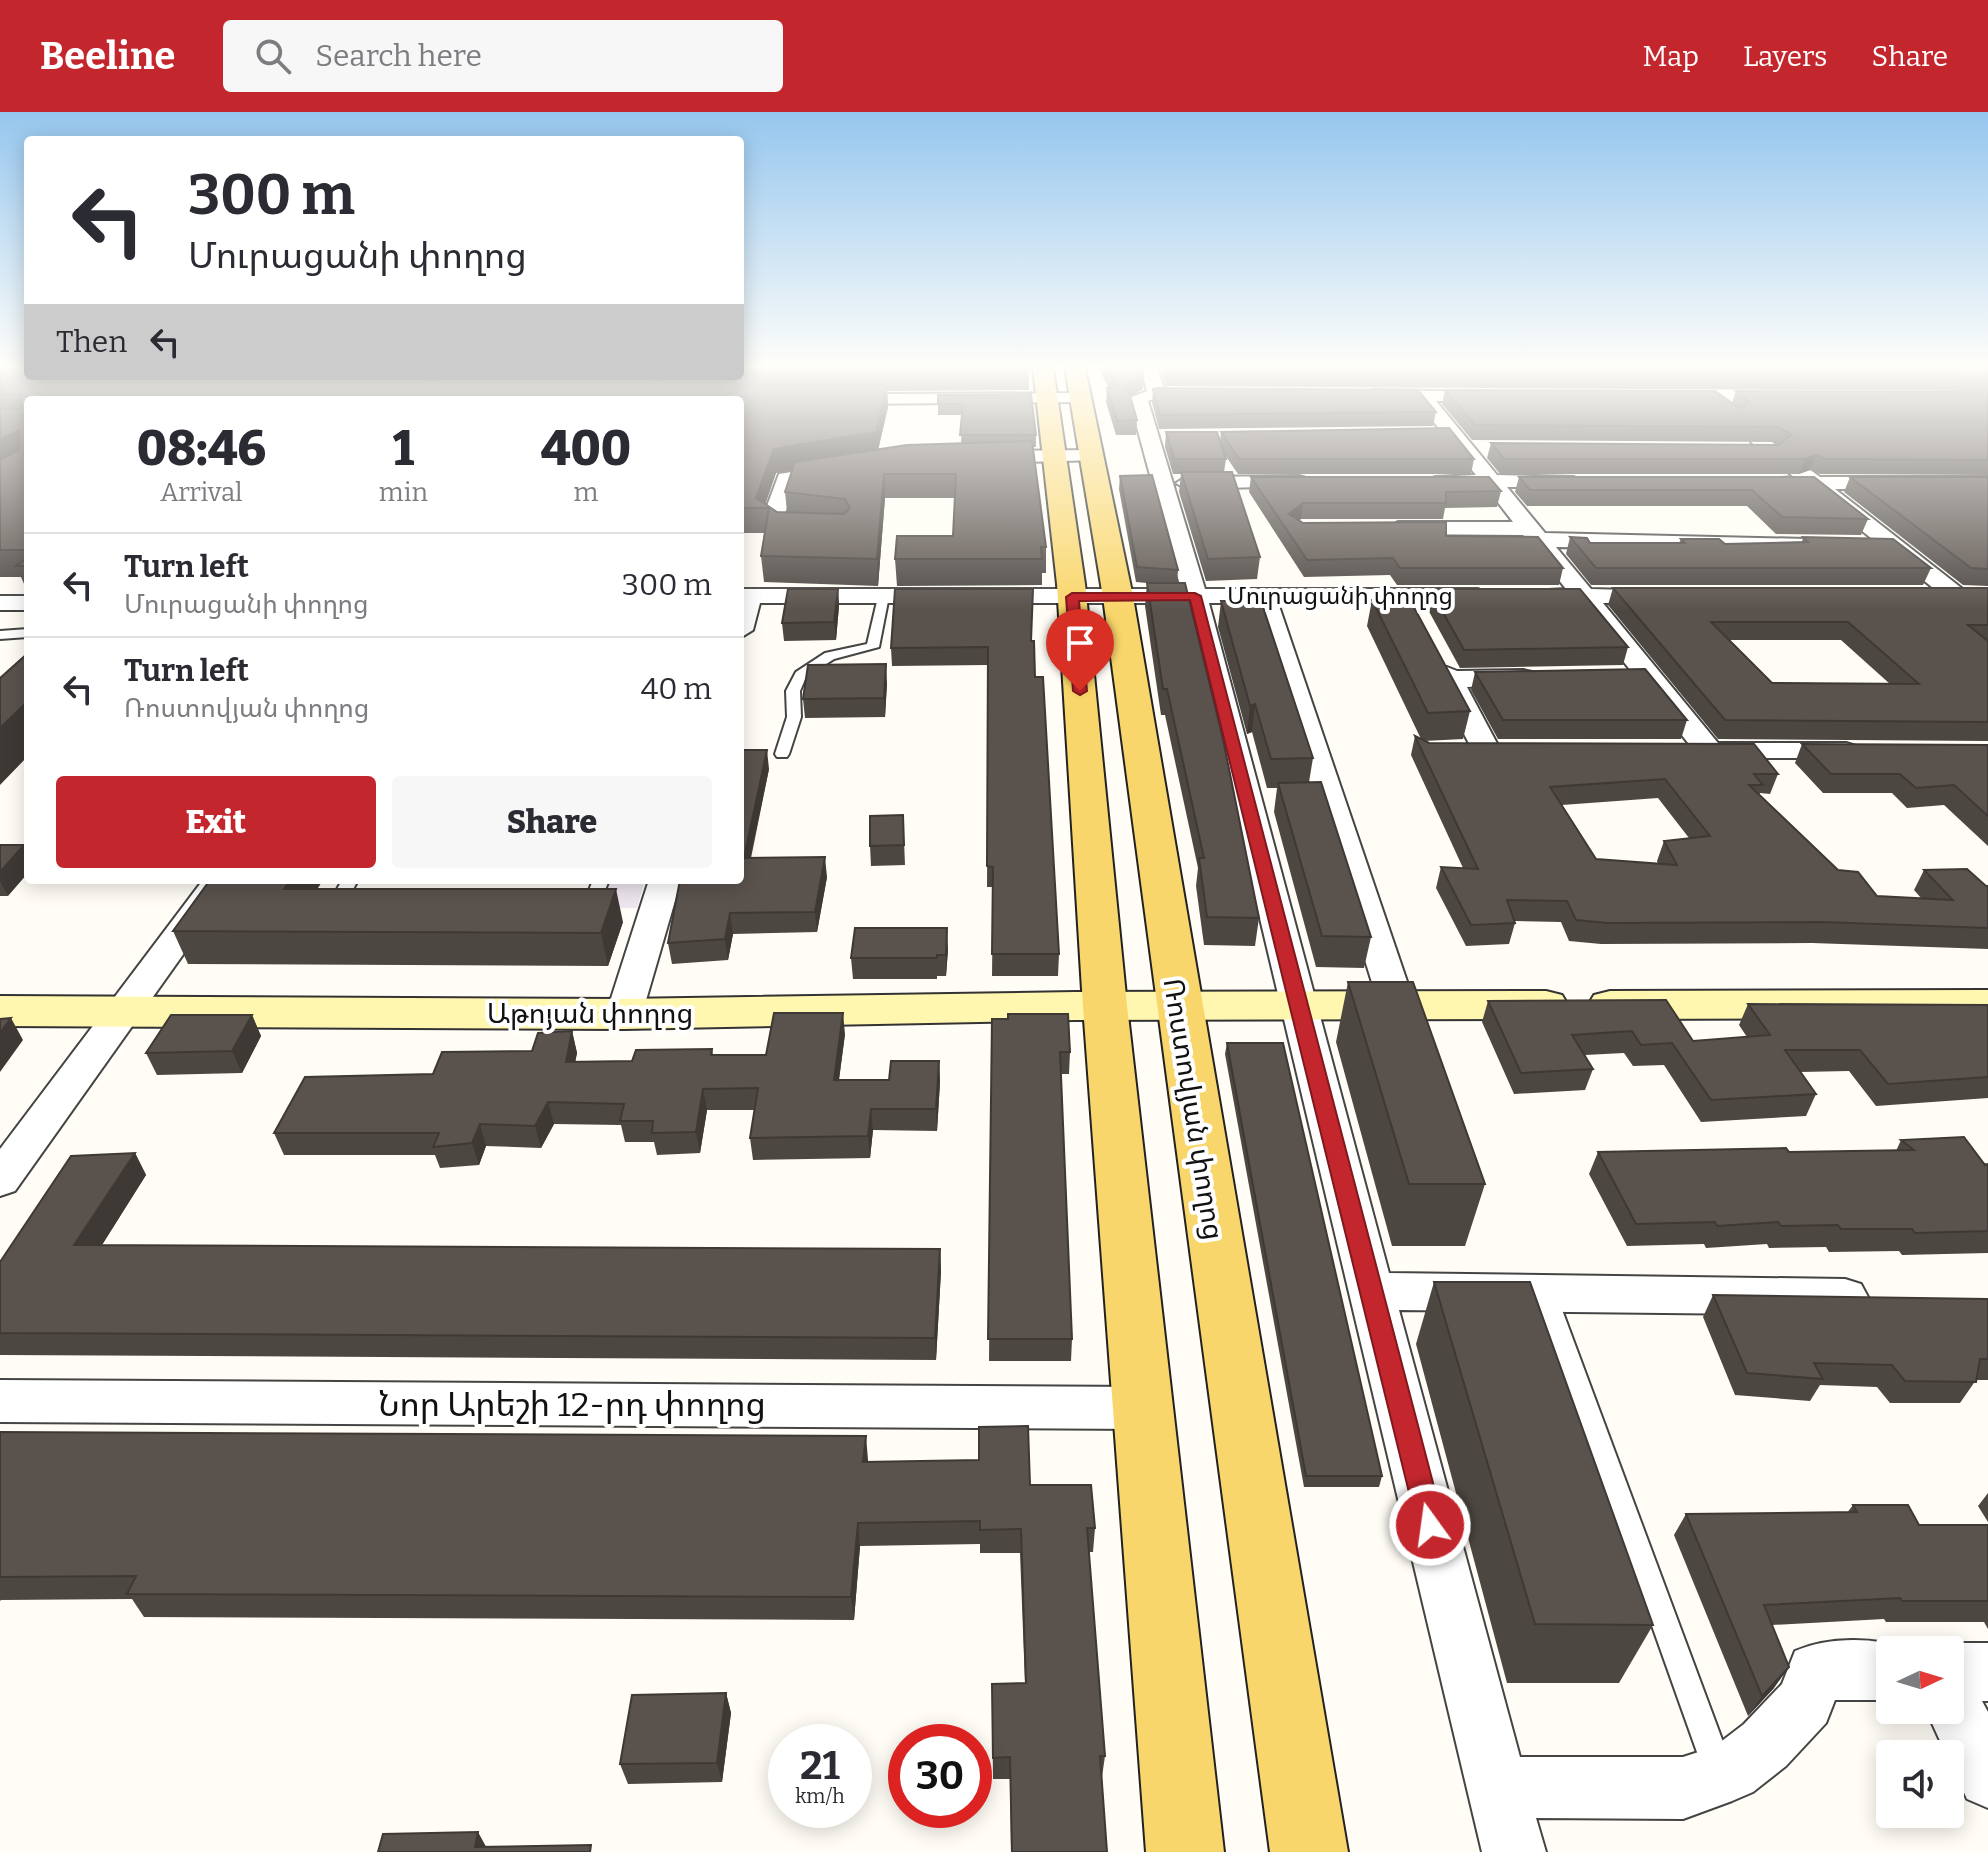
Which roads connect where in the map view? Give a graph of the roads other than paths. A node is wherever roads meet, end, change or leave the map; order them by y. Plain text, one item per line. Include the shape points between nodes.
1 (1057, 449) edge
2 (1090, 449) edge
3 (1158, 449) edge
4 (1466, 449) edge
5 (1763, 449) edge
6 (1092, 456) junction
7 (960, 457) edge
8 (1056, 457) junction
9 (861, 466) edge
10 (1491, 480) junction
11 (1427, 481) edge
12 (1584, 481) edge
13 (1315, 482) edge
14 (1160, 483) junction
15 (1753, 483) edge
16 (1815, 483) junction
17 (1988, 483) edge
18 (1377, 529) edge
19 (824, 531) edge
20 (1535, 534) junction
21 (1829, 544) edge
22 (1861, 545) edge
23 (1893, 545) junction
24 (1924, 595) edge
25 (745, 596) edge
26 (883, 596) junction
27 (1195, 596) junction
28 (1264, 596) junction
29 (1405, 596) junction
30 (1584, 596) junction
31 (1688, 596) edge
32 (1072, 597) junction
33 (1118, 597) junction
34 (0, 603) edge
35 (24, 603) edge
36 (1420, 624) edge
37 (24, 633) edge
38 (0, 635) edge
39 (1434, 651) edge
40 (1650, 676) junction
41 (1619, 677) edge
42 (1557, 678) edge
43 (1448, 679) junction
44 (1456, 750) edge
45 (1487, 751) junction
46 (1519, 751) edge
47 (1678, 752) edge
48 (1710, 752) junction
49 (1880, 752) edge
50 (782, 754) dead end
51 (1288, 799) junction
52 (217, 884) edge
53 (348, 884) edge
54 (600, 884) edge
55 (664, 884) edge
56 (567, 905) edge
57 (348, 908) edge
58 (1988, 1004) edge
59 (1397, 1005) junction
60 (1105, 1006) junction
61 (1179, 1007) junction
62 (1298, 1007) junction
63 (0, 1011) edge
64 (120, 1012) junction
65 (624, 1014) junction
66 (0, 1180) edge
67 (1370, 1291) junction
68 (1544, 1291) junction
69 (1893, 1298) edge
70 (0, 1401) edge
71 (1144, 1408) junction
72 (1876, 1671) edge
73 (1964, 1672) edge
74 (1988, 1672) edge
75 (1963, 1724) edge
76 (1721, 1775) junction
77 (1988, 1778) edge
78 (1498, 1787) junction
79 (1185, 1852) edge
80 (1309, 1852) edge
81 (1514, 1852) edge

1 - 8 main road, Ռոստովյան փողոց
2 - 6 main road, Ռոստովյան փողոց
3 - 14 street
4 - 10 street
5 - 16 street
6 - 8 street
6 - 33 main road, Ռոստովյան փողոց
7 - 8 street
8 - 32 main road, Ռոստովյան փողոց
9 - 19 street via 786,478 772,522 781,528
10 - 11 street
10 - 12 street
10 - 20 street
13 - 14 street
14 - 27 street
15 - 16 street
16 - 17 street
16 - 23 street
18 - 20 street
20 - 21 street
20 - 30 street
22 - 23 street
23 - 24 street via 1967,595
25 - 26 street, Մուրացանի փողոց
26 - 32 street, Մուրացանի փողոց
26 - 50 lane via 873,647 830,656 801,675 793,691 794,717
27 - 28 street, Մուրացանի փողոց
27 - 33 street, Մուրացանի փողոց
27 - 51 street
28 - 29 street, Մուրացանի փողոց
28 - 51 street
29 - 30 street, Մուրացանի փողոց
29 - 36 street
30 - 31 street, Մուրացանի փողոց
30 - 40 street
32 - 33 street, Մուրացանի փողոց
32 - 60 main road, Ռոստովյան փողոց
33 - 61 main road, Ռոստովյան փողոց
34 - 35 street
37 - 38 lane
39 - 43 street
40 - 41 street
40 - 48 street
42 - 43 street
43 - 45 street
44 - 45 street
45 - 46 street
47 - 48 street
48 - 49 street
51 - 59 street
51 - 62 street
52 - 64 street
53 - 57 lane via 333,908
54 - 56 lane via 595,896
55 - 65 street
58 - 59 main road, Աթոյան փողոց
59 - 62 main road, Աթոյան փողոց
60 - 61 main road, Աթոյան փողոց
60 - 65 main road, Աթոյան փողոց
60 - 71 main road, Ռոստովյան փողոց
61 - 62 main road, Աթոյան փողոց
61 - 80 main road, Ռոստովյան փողոց
62 - 67 street
63 - 64 main road, Աթոյան փողոց
64 - 65 main road, Աթոյան փողոց
64 - 66 street
67 - 68 street
67 - 78 street
68 - 69 street
68 - 76 lane
70 - 71 street, Նոր Արեշի 12-րդ փողոց
71 - 79 main road, Ռոստովյան փողոց
72 - 76 street via 1815,1671 1805,1702 1765,1745
73 - 74 street
75 - 77 street
76 - 78 street via 1683,1788
78 - 81 street

